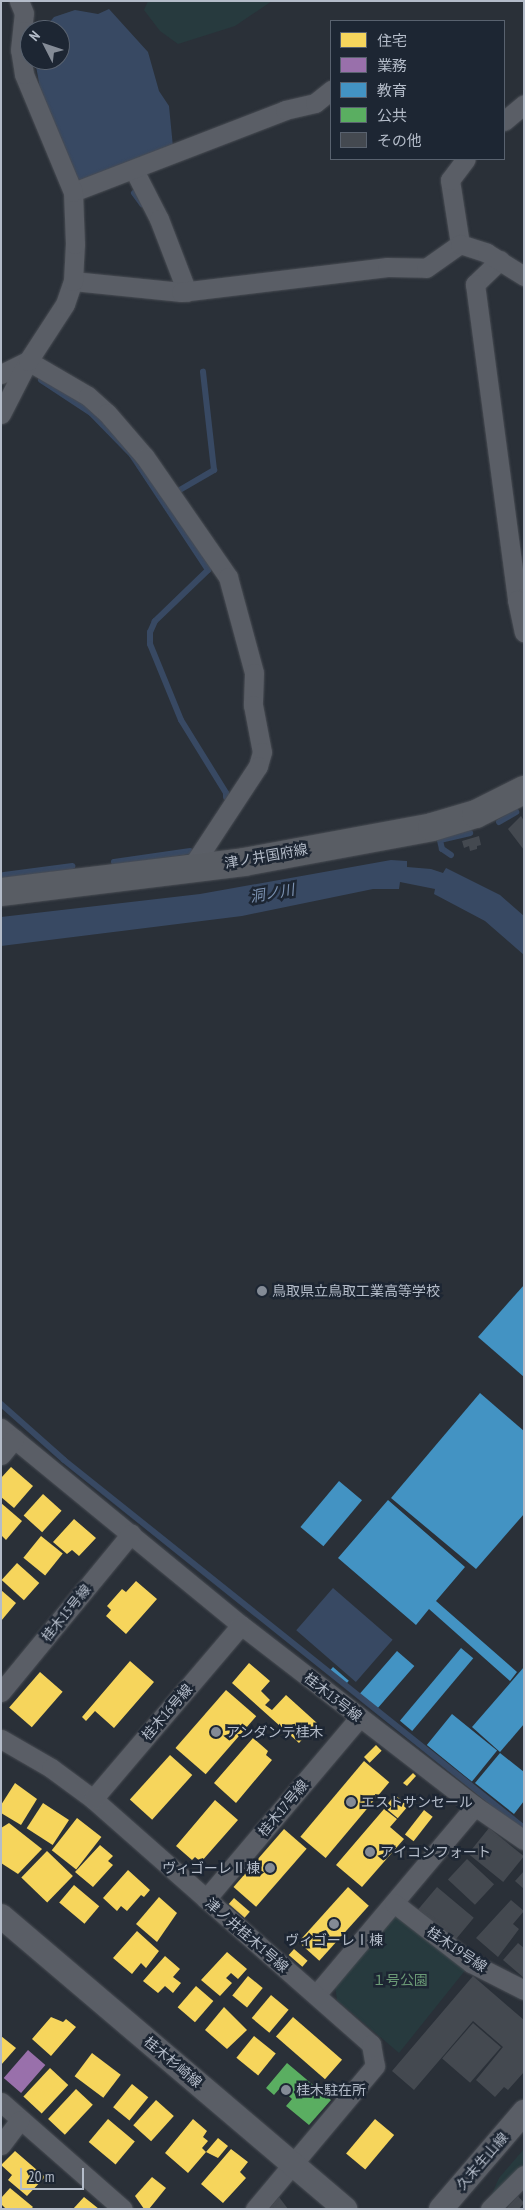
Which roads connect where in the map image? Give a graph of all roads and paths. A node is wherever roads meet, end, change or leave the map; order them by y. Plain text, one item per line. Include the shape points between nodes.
1 (19, 1) edge
2 (330, 91) edge
3 (524, 104) edge
4 (505, 120) edge
5 (459, 162) edge
6 (134, 170) junction
7 (73, 192) junction
8 (460, 244) junction
9 (500, 260) junction
10 (524, 276) edge
11 (73, 281) junction
12 (187, 292) junction
13 (28, 361) junction
14 (1, 374) edge
15 (1, 414) edge
16 (520, 599) edge
17 (524, 632) edge
18 (524, 790) edge
19 (191, 868) junction
20 (1, 892) edge
21 (8, 1434) edge
22 (1, 1454) edge
23 (131, 1534) junction
24 (241, 1625) junction
25 (1, 1692) edge
26 (359, 1718) junction
27 (1, 1740) edge
28 (93, 1798) junction
29 (475, 1806) junction
30 (524, 1840) edge
31 (206, 1899) junction
32 (394, 1903) junction
33 (1, 1916) edge
34 (524, 1990) edge
35 (316, 1996) junction
36 (1, 2102) edge
37 (524, 2112) edge
38 (20, 2120) junction
39 (1, 2145) edge
40 (294, 2165) junction
41 (524, 2175) edge
42 (123, 2209) edge
43 (255, 2209) edge
44 (345, 2209) edge
45 (441, 2209) edge
46 (490, 2209) edge

1 - 7 street via 24,13 20,50 24,74
2 - 6 street via 315,102 277,113
3 - 4 street
5 - 8 street via 450,180
6 - 7 street
6 - 12 street via 159,219
7 - 11 street
8 - 9 street
8 - 12 street via 426,268 387,267
9 - 10 street
9 - 16 street via 475,284
11 - 12 street
11 - 13 street via 65,304
13 - 14 street
13 - 15 street
13 - 19 street via 88,396 122,429 228,577 254,673 253,705 262,752 258,766
16 - 17 street
18 - 19 main road, 津ノ井国府線 via 476,814 432,827 244,862
19 - 20 main road, 津ノ井国府線
21 - 22 street
21 - 23 street, 桂木13号線
23 - 24 street, 桂木13号線
23 - 25 street, 桂木15号線
24 - 26 street, 桂木13号線
24 - 28 street, 桂木16号線
26 - 29 street, 桂木13号線
26 - 31 street, 桂木17号線
27 - 28 street, 津ノ井桂木1号線 via 51,1768
28 - 31 street, 津ノ井桂木1号線
29 - 30 street, 桂木13号線
29 - 32 street
31 - 35 street, 津ノ井桂木1号線
32 - 34 street, 桂木19号線 via 471,1963
32 - 35 street
33 - 40 street, 桂木杉崎線
35 - 40 street, 津ノ井桂木1号線 via 371,2044 375,2066
36 - 38 street
37 - 45 street, 久末生山線
38 - 39 street
38 - 42 street
40 - 43 street, 津ノ井桂木1号線
40 - 44 street, 桂木杉崎線
41 - 46 street

